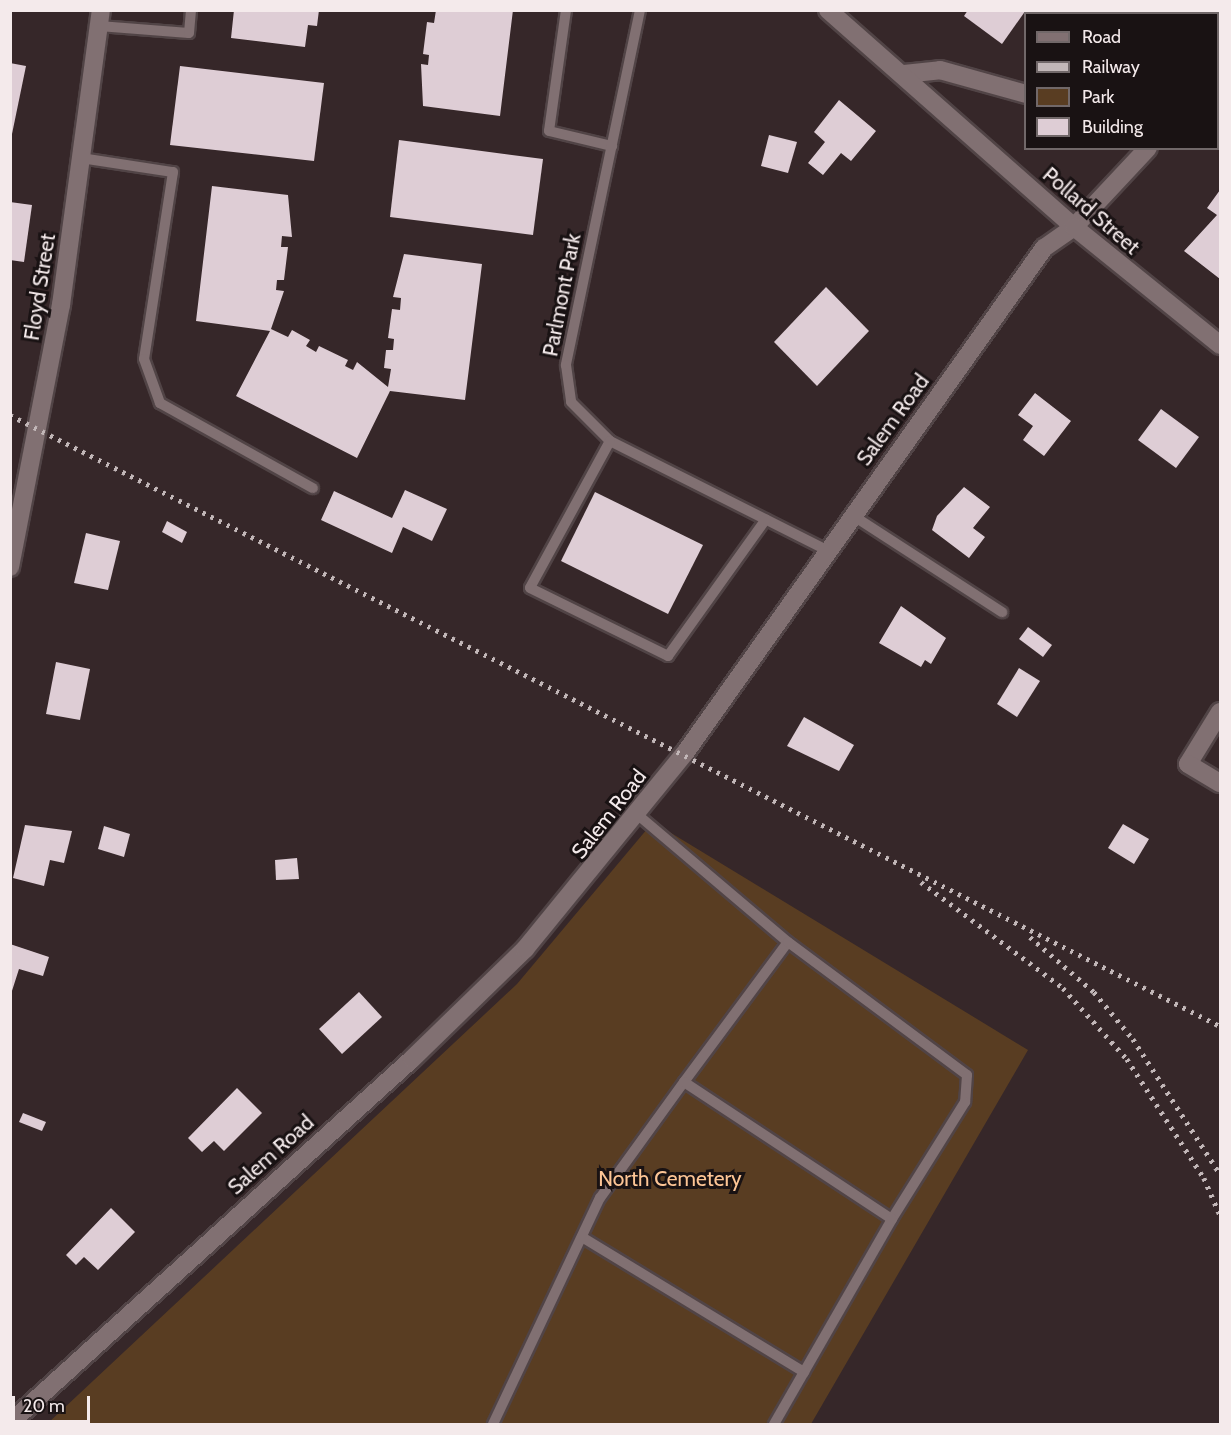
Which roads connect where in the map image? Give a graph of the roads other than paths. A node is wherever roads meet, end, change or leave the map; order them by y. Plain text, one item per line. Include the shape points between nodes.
1 (191, 10) edge
2 (566, 10) edge
3 (640, 10) edge
4 (828, 10) edge
5 (100, 18) edge
6 (904, 74) junction
7 (1024, 93) edge
8 (612, 146) junction
9 (1146, 150) edge
10 (81, 158) junction
11 (1074, 227) junction
12 (1221, 345) edge
13 (609, 441) junction
14 (314, 488) dead end
15 (852, 515) junction
16 (766, 519) junction
17 (14, 528) edge
18 (827, 550) junction
19 (10, 567) edge
20 (1002, 612) dead end
21 (1221, 712) edge
22 (1221, 783) edge
23 (639, 815) junction
24 (788, 942) junction
25 (684, 1082) junction
26 (892, 1219) junction
27 (582, 1237) junction
28 (804, 1372) junction
29 (10, 1423) edge
30 (493, 1425) edge
31 (774, 1425) edge

1 - 5 lane via 189,33
2 - 8 lane via 549,131
3 - 8 lane, Parlmont Park
4 - 6 street, Pollard Street
5 - 10 street, Floyd Street
6 - 7 street via 940,70
6 - 11 street, Pollard Street
8 - 13 lane, Parlmont Park via 566,365 571,402
9 - 11 street, Salem Road
10 - 14 lane via 174,172 144,359 160,403
10 - 17 street, Floyd Street via 52,359
11 - 12 street, Pollard Street
11 - 15 street, Salem Road via 1044,248
13 - 16 lane, Parlmont Park
13 - 16 lane via 530,588 668,656
15 - 18 street, Salem Road
15 - 20 lane
16 - 18 lane, Parlmont Park
17 - 19 street, Floyd Street
18 - 23 street, Salem Road
21 - 22 street via 1188,764
23 - 24 lane
23 - 29 street, Salem Road via 539,934 462,1013
24 - 25 lane
24 - 26 lane via 967,1075 965,1102
25 - 26 lane
25 - 27 lane via 620,1167
26 - 28 lane
27 - 28 lane
27 - 30 lane
28 - 31 lane

